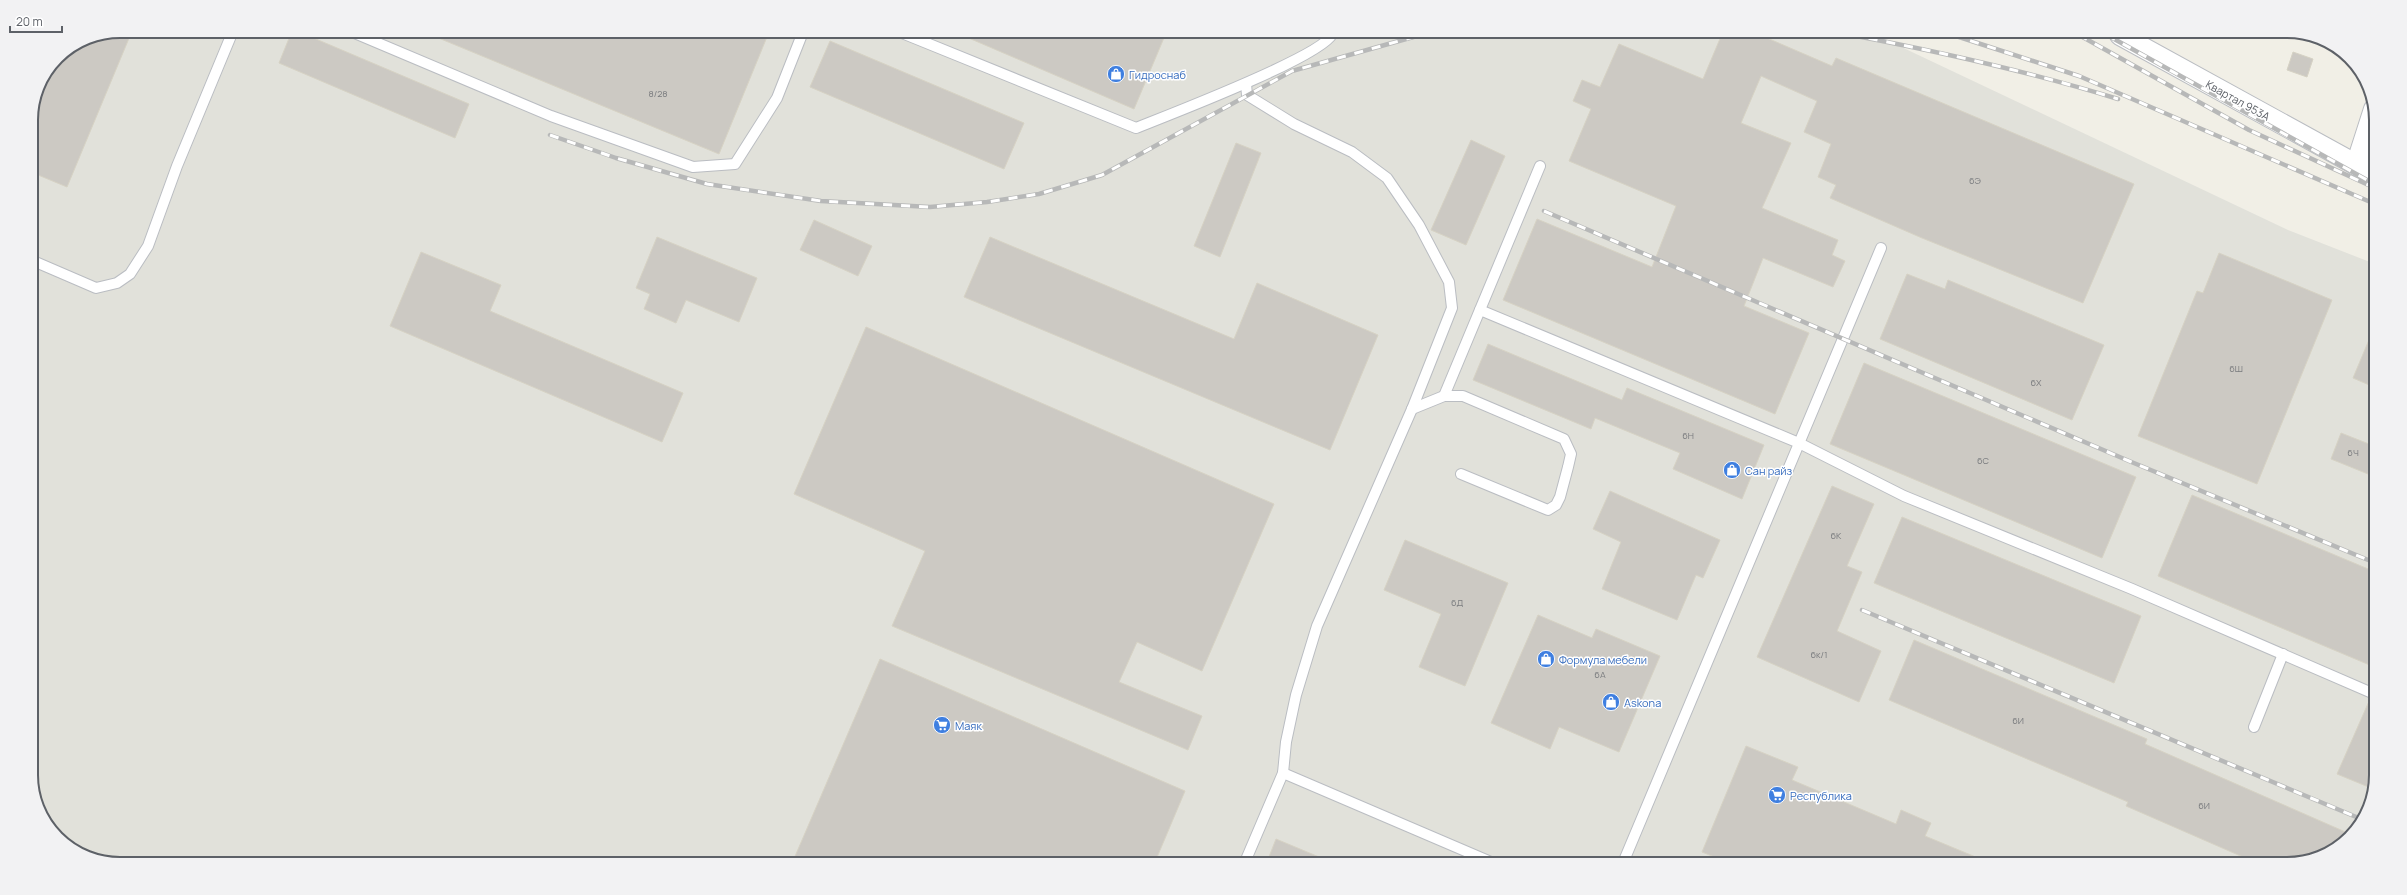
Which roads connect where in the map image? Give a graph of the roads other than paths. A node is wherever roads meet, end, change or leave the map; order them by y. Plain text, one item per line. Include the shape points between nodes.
1 (230, 38) edge
2 (366, 38) edge
3 (801, 38) edge
4 (914, 38) edge
5 (1330, 38) edge
6 (2125, 38) edge
7 (1246, 84) junction
8 (2369, 125) edge
9 (2356, 165) junction
10 (1540, 166) dead end
11 (2369, 172) edge
12 (1881, 248) dead end
13 (38, 263) edge
14 (1480, 310) junction
15 (1444, 396) junction
16 (1412, 409) junction
17 (1799, 443) junction
18 (1461, 474) dead end
19 (2283, 654) junction
20 (2369, 692) edge
21 (2254, 728) dead end
22 (1284, 772) junction
23 (1247, 857) edge
24 (1480, 857) edge
25 (1625, 857) edge

1 - 13 lane via 177,166 148,246 130,274 117,284 96,288
2 - 3 lane via 551,116 693,167 735,164 777,98
4 - 7 lane via 1136,128
5 - 7 lane
6 - 9 street, Квартал 953А
7 - 16 lane via 1247,95 1294,124 1352,152 1387,178 1419,225 1449,282 1452,308
8 - 9 street
9 - 11 street, Квартал 953А
10 - 14 lane
12 - 17 lane
14 - 15 lane
14 - 17 lane
15 - 16 lane
15 - 18 lane via 1463,396 1564,439 1571,454 1560,498 1556,505 1548,510
16 - 22 lane via 1318,626 1296,695 1286,742
17 - 19 lane via 1904,496
17 - 25 lane
19 - 20 lane
19 - 21 lane
22 - 23 lane
22 - 24 lane

